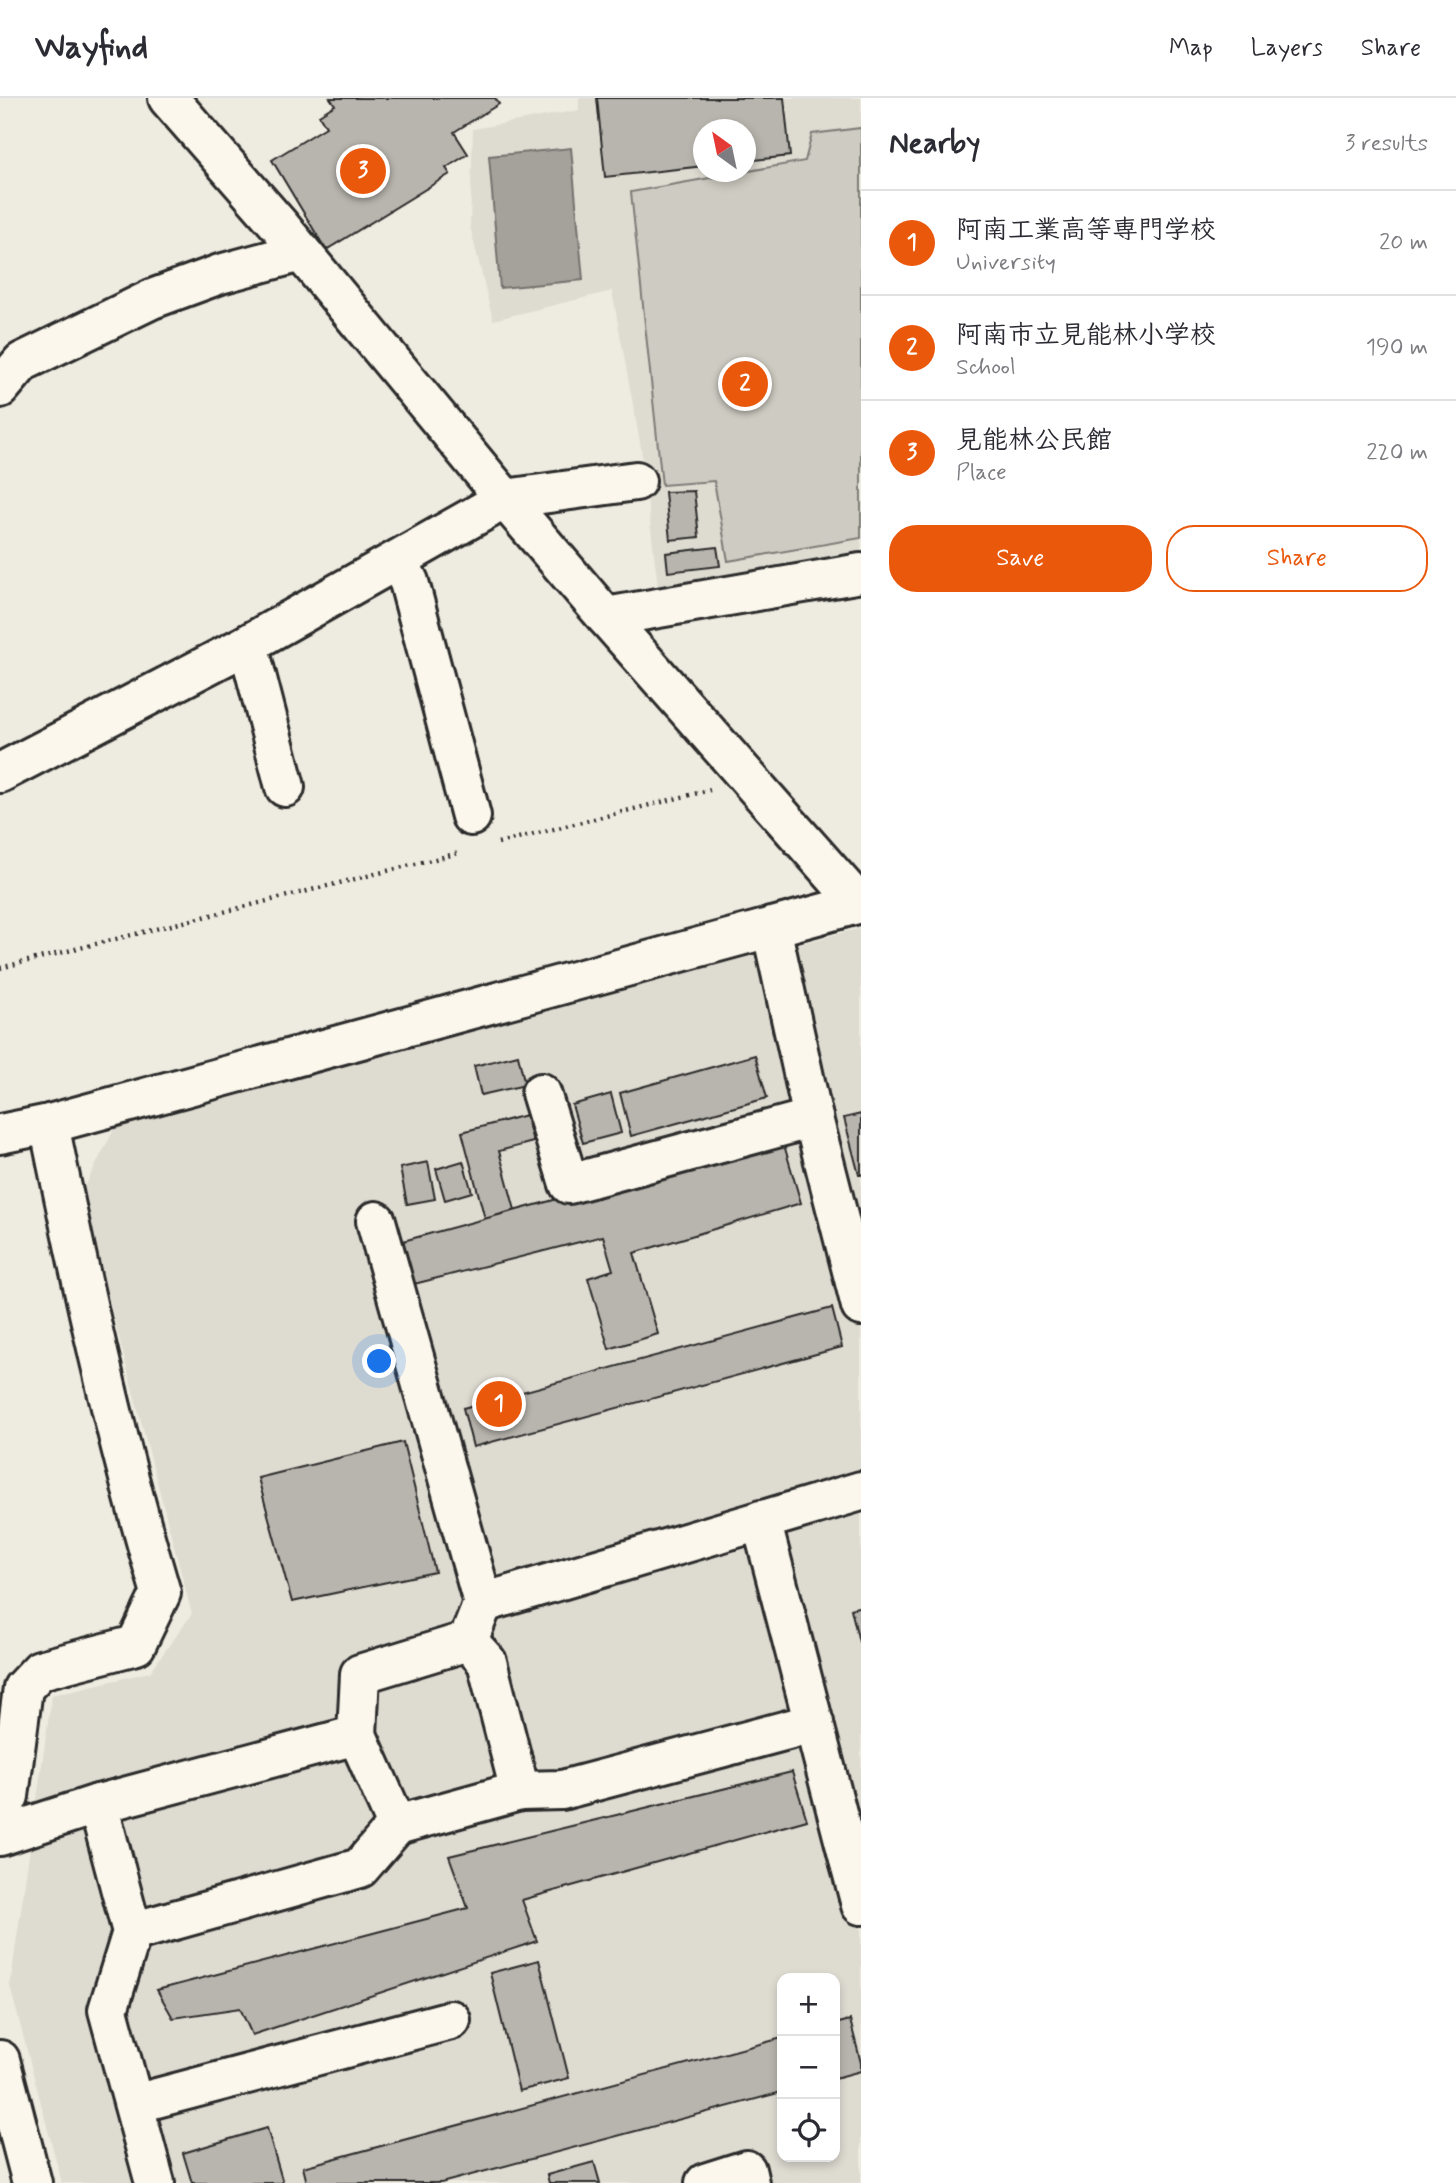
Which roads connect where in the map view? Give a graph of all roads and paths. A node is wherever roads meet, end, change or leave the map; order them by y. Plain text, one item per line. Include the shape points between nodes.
1 (168, 98) edge
2 (301, 252) junction
3 (0, 388) edge
4 (636, 481) dead end
5 (505, 499) junction
6 (398, 560) junction
7 (861, 573) edge
8 (606, 618) junction
9 (248, 644) junction
10 (0, 773) edge
11 (747, 776) junction
12 (285, 787) dead end
13 (479, 831) joint
14 (460, 852) dead end
15 (860, 903) edge
16 (771, 928) junction
17 (0, 968) edge
18 (541, 1093) dead end
19 (813, 1118) junction
20 (48, 1125) junction
21 (0, 1134) edge
22 (376, 1221) dead end
23 (861, 1306) edge
24 (861, 1490) edge
25 (761, 1520) junction
26 (483, 1603) junction
27 (468, 1641) junction
28 (814, 1723) junction
29 (357, 1735) junction
30 (520, 1791) junction
31 (97, 1804) junction
32 (0, 1812) edge
33 (397, 1825) junction
34 (0, 1836) edge
35 (855, 1861) edge
36 (861, 1905) edge
37 (132, 1932) junction
38 (451, 2020) dead end
39 (0, 2060) edge
40 (134, 2104) junction
41 (32, 2183) edge
42 (155, 2183) edge
43 (705, 2183) edge
44 (749, 2183) edge

1 - 2 street
2 - 3 street via 152,299 22,362
2 - 5 street
4 - 5 street
5 - 6 street
5 - 8 street
6 - 9 street
6 - 13 street via 409,582
7 - 8 street
8 - 11 street
9 - 10 street
9 - 12 street
11 - 13 path via 712,789
11 - 15 street
14 - 17 path
15 - 16 street
16 - 19 street
16 - 20 street
18 - 19 street via 569,1184
19 - 23 street
20 - 21 street
20 - 32 street via 138,1516 161,1593 136,1645 40,1670 23,1688 9,1796
22 - 26 street
24 - 25 street
25 - 26 street
25 - 28 street
26 - 27 street
27 - 29 street via 360,1674
27 - 30 street via 487,1662
28 - 30 street via 562,1790
28 - 35 street
29 - 31 street
29 - 33 street
30 - 33 street
31 - 34 street
31 - 37 street
33 - 37 street via 359,1868
35 - 36 street
37 - 40 street via 108,2010
38 - 40 street
39 - 41 street
40 - 42 street
43 - 44 street via 746,2171

